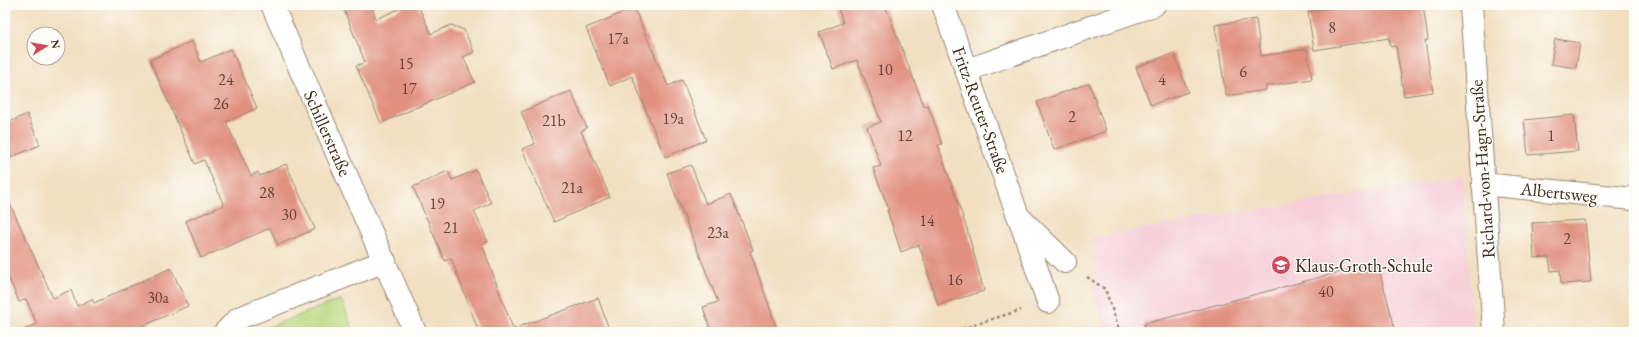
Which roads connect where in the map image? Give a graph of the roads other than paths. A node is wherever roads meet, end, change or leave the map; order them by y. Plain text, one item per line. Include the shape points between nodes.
1 (272, 5) edge
2 (943, 5) edge
3 (1154, 5) edge
4 (1471, 5) edge
5 (967, 70) junction
6 (1483, 184) junction
7 (1634, 199) edge
8 (1018, 216) junction
9 (385, 260) junction
10 (1065, 262) road end
11 (1048, 302) road end
12 (226, 332) edge
13 (415, 332) edge
14 (1494, 332) edge

1 - 9 street, Schillerstraße
2 - 5 street, Fritz-Reuter-Straße
3 - 5 street
4 - 6 street, Richard-von-Hagn-Straße
5 - 8 street, Fritz-Reuter-Straße
6 - 7 street, Albertsweg
6 - 14 street, Richard-von-Hagn-Straße
8 - 10 street, Fritz-Reuter-Straße
8 - 11 street, Fritz-Reuter-Straße
9 - 12 street via 238,318
9 - 13 street, Schillerstraße

